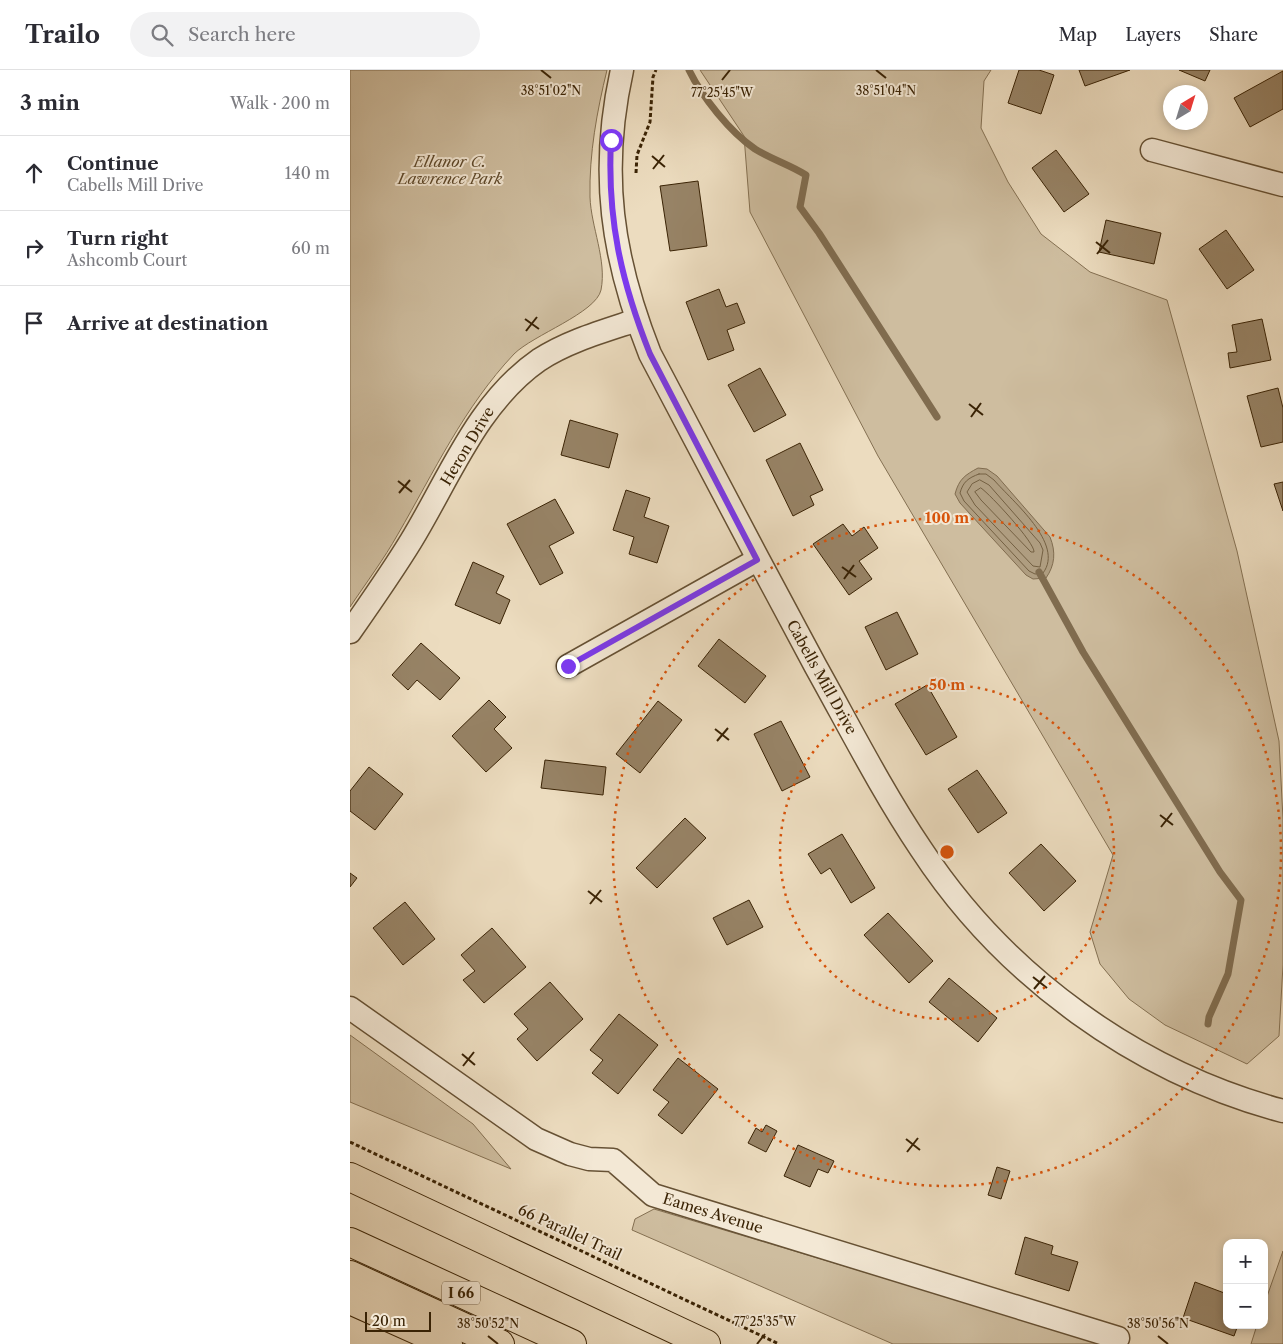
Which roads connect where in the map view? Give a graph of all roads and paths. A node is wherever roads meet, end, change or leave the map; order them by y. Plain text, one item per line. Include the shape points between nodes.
1 (622, 70) edge
2 (656, 70) edge
3 (1152, 150) dead end
4 (636, 173) dead end
5 (1283, 185) edge
6 (637, 320) junction
7 (757, 560) junction
8 (350, 632) edge
9 (568, 666) dead end
10 (350, 1008) edge
11 (1283, 1111) edge
12 (350, 1142) edge
13 (350, 1177) edge
14 (350, 1242) edge
15 (350, 1275) edge
16 (350, 1300) edge
17 (1118, 1338) dead end
18 (448, 1344) edge
19 (500, 1344) edge
20 (572, 1344) edge
21 (706, 1344) edge
22 (779, 1344) edge

1 - 6 street, Cabells Mill Drive via 611,140 611,204 625,287
2 - 4 path via 652,77 650,122 637,155
3 - 5 street
6 - 7 street, Cabells Mill Drive via 650,354
6 - 8 street, Heron Drive via 579,340 540,360 495,400 411,541
7 - 9 street
7 - 11 street, Cabells Mill Drive via 878,780 921,850 959,900 1002,948 1094,1024 1128,1046 1203,1084
10 - 17 street, Eames Avenue via 536,1139 570,1154 613,1160 654,1195
12 - 22 path, 66 Parallel Trail
13 - 21 highway
14 - 20 highway, I 66
15 - 19 highway
16 - 18 highway

